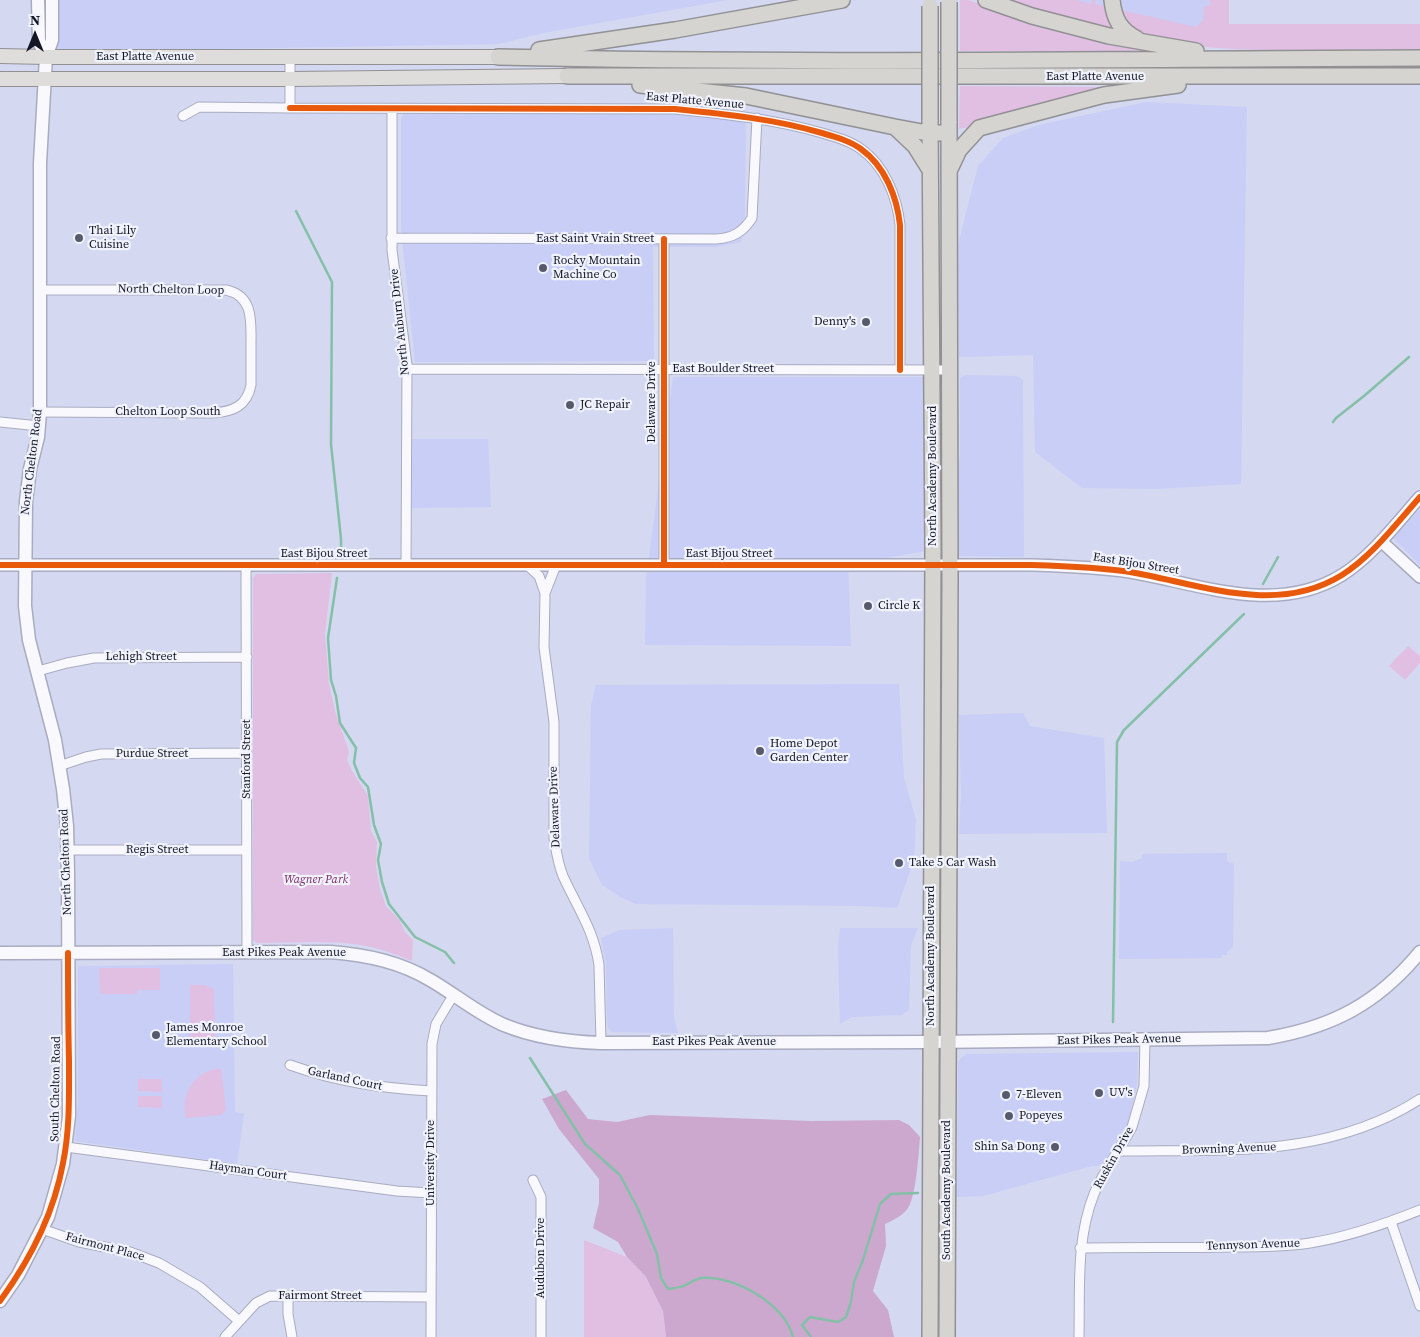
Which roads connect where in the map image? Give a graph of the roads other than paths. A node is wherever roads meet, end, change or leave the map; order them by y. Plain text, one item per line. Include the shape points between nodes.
1 (38, 0) edge
2 (52, 0) edge
3 (842, 0) edge
4 (986, 0) edge
5 (1112, 0) edge
6 (949, 1) edge
7 (930, 3) edge
8 (1150, 44) junction
9 (0, 56) edge
10 (290, 57) junction
11 (498, 57) junction
12 (46, 58) junction
13 (1249, 58) junction
14 (1420, 58) edge
15 (567, 76) junction
16 (1420, 76) edge
17 (1236, 77) junction
18 (0, 79) edge
19 (45, 79) junction
20 (290, 79) junction
21 (290, 108) junction
22 (392, 109) junction
23 (183, 116) dead end
24 (757, 118) junction
25 (930, 126) junction
26 (895, 127) junction
27 (949, 127) junction
28 (978, 128) junction
29 (930, 172) junction
30 (949, 172) junction
31 (391, 238) junction
32 (664, 239) junction
33 (40, 290) junction
34 (251, 355) joint
35 (407, 369) junction
36 (664, 369) junction
37 (900, 370) junction
38 (932, 370) junction
39 (949, 370) junction
40 (40, 412) junction
41 (0, 422) edge
42 (39, 426) junction
43 (1420, 497) edge
44 (1381, 541) junction
45 (950, 564) junction
46 (0, 565) edge
47 (25, 565) junction
48 (406, 565) junction
49 (527, 565) junction
50 (556, 565) junction
51 (664, 565) junction
52 (933, 565) junction
53 (246, 566) junction
54 (1420, 577) edge
55 (545, 593) junction
56 (247, 657) junction
57 (38, 671) junction
58 (247, 753) junction
59 (59, 766) junction
60 (68, 850) junction
61 (246, 850) junction
62 (1420, 952) edge
63 (0, 953) edge
64 (68, 953) junction
65 (247, 953) junction
66 (454, 994) junction
67 (1146, 1039) junction
68 (931, 1042) junction
69 (948, 1042) junction
70 (601, 1043) junction
71 (290, 1065) dead end
72 (431, 1091) junction
73 (1420, 1099) edge
74 (66, 1147) junction
75 (1118, 1151) junction
76 (533, 1180) dead end
77 (431, 1193) junction
78 (1420, 1210) edge
79 (1391, 1222) junction
80 (42, 1229) junction
81 (1080, 1248) junction
82 (288, 1296) junction
83 (431, 1297) junction
84 (0, 1301) edge
85 (1420, 1306) edge
86 (239, 1321) junction
87 (225, 1337) edge
88 (292, 1337) edge
89 (431, 1337) edge
90 (541, 1337) edge
91 (930, 1337) edge
92 (947, 1337) edge
93 (1079, 1337) edge

1 - 12 main road, North Chelton Road via 39,42
2 - 12 main road, North Chelton Road via 52,40
3 - 11 highway
4 - 8 highway via 1074,28
5 - 8 highway via 1113,12 1121,28
6 - 27 highway, North Academy Boulevard, bridge
7 - 25 highway, North Academy Boulevard, bridge
8 - 13 highway
9 - 12 main road, East Platte Avenue
10 - 11 main road, East Platte Avenue
10 - 12 main road, East Platte Avenue
10 - 20 street
11 - 13 highway, East Platte Avenue
12 - 19 main road, North Chelton Road
13 - 14 highway, East Platte Avenue
15 - 17 highway, East Platte Avenue
15 - 20 main road, East Platte Avenue
15 - 26 highway via 746,96
16 - 17 highway, East Platte Avenue
17 - 28 highway via 1104,95
18 - 19 main road, East Platte Avenue
19 - 20 main road, East Platte Avenue
19 - 33 main road, North Chelton Road via 40,163
20 - 21 street
21 - 22 street, East Platte Avenue
21 - 23 street, East Platte Avenue via 199,107
22 - 24 street, East Platte Avenue via 646,108
22 - 31 street, North Auburn Drive
24 - 32 street, East Saint Vrain Street via 753,209 748,224 739,233 725,239
24 - 37 street, East Platte Avenue via 846,140 868,155 887,180 898,207 900,225
25 - 26 highway
25 - 27 highway
25 - 29 highway, North Academy Boulevard
26 - 29 highway via 915,146
27 - 28 highway
27 - 30 highway, North Academy Boulevard
28 - 30 highway via 959,150
29 - 38 highway, North Academy Boulevard
30 - 39 highway, North Academy Boulevard
31 - 32 street, East Saint Vrain Street
31 - 35 street, North Auburn Drive
32 - 36 street, Delaware Drive
33 - 34 street, North Chelton Loop via 232,291 249,309
33 - 40 main road, North Chelton Road
34 - 40 street, Chelton Loop South via 249,393 242,405 231,411
35 - 36 street, East Boulder Street
35 - 48 street, North Auburn Drive
36 - 37 street, East Boulder Street
36 - 51 street, Delaware Drive
37 - 38 street, East Boulder Street
38 - 39 street, East Boulder Street
38 - 52 highway, North Academy Boulevard
39 - 45 highway, North Academy Boulevard
40 - 42 main road, North Chelton Road
41 - 42 street
42 - 47 main road, North Chelton Road via 26,501
43 - 44 street, East Bijou Street
44 - 45 street, East Bijou Street via 1342,575 1323,585 1305,592 1271,596 1254,596 1105,568
44 - 54 street
45 - 52 street, East Bijou Street
45 - 69 highway, North Academy Boulevard
46 - 47 street, East Bijou Street
47 - 53 street, East Bijou Street
47 - 57 main road, North Chelton Road via 26,622
48 - 49 street, East Bijou Street
48 - 53 street, East Bijou Street
49 - 50 street, East Bijou Street
49 - 55 street, Delaware Drive via 539,576
50 - 51 street, East Bijou Street
50 - 55 street, Delaware Drive
51 - 52 street, East Bijou Street
52 - 68 highway, North Academy Boulevard
53 - 56 street, Stanford Street
55 - 70 street, Delaware Drive via 544,647 554,722 554,838 563,875 598,953
56 - 57 street, Lehigh Street via 94,658
56 - 58 street, Stanford Street
57 - 59 main road, North Chelton Road
58 - 59 street, Purdue Street via 101,754
58 - 61 street, Stanford Street
59 - 60 main road, North Chelton Road
60 - 61 street, Regis Street
60 - 64 main road, North Chelton Road
61 - 65 street, Stanford Street
62 - 67 main road, East Pikes Peak Avenue via 1396,980 1376,995 1340,1017 1308,1030 1268,1038
63 - 64 main road, East Pikes Peak Avenue
64 - 65 main road, East Pikes Peak Avenue
64 - 74 main road, South Chelton Road
65 - 66 main road, East Pikes Peak Avenue via 331,952 368,956 407,968
66 - 70 main road, East Pikes Peak Avenue via 491,1018 523,1032 557,1040
66 - 72 street, University Drive via 433,1033
67 - 69 main road, East Pikes Peak Avenue
67 - 75 street, Ruskin Drive via 1142,1096 1132,1127
68 - 69 main road, East Pikes Peak Avenue
68 - 70 main road, East Pikes Peak Avenue
68 - 91 highway, South Academy Boulevard
69 - 92 highway, South Academy Boulevard
71 - 72 street, Garland Court via 363,1085
72 - 77 street, University Drive
73 - 75 street, Browning Avenue via 1357,1130 1309,1143 1248,1150
74 - 77 street, Hayman Court
74 - 80 main road, South Chelton Road via 58,1184
75 - 81 street, Ruskin Drive via 1095,1192
76 - 90 street, Audubon Drive via 541,1196
77 - 83 street, University Drive
78 - 79 street, Tennyson Avenue
79 - 81 street, Tennyson Avenue via 1334,1238 1291,1245
79 - 85 street
80 - 84 main road, South Chelton Road
80 - 86 street, Fairmont Place via 159,1263 200,1287
81 - 93 street, Ruskin Drive
82 - 83 street, Fairmont Street
82 - 86 street, Fairmont Street via 263,1299
82 - 88 street
83 - 89 street, University Drive
86 - 87 street, Fairmont Street

